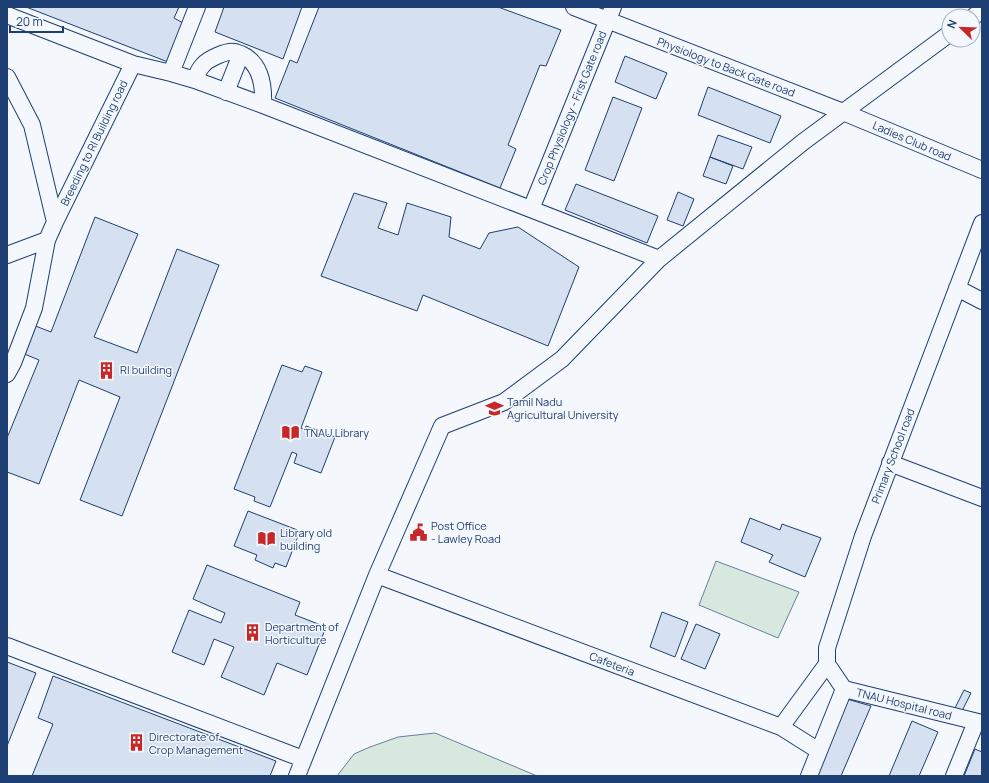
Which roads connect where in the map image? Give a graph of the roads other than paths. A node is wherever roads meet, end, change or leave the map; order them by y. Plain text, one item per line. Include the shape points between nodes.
1 (197, 7) edge
2 (574, 7) edge
3 (611, 14) edge
4 (7, 15) edge
5 (941, 40) edge
6 (241, 54) junction
7 (132, 64) junction
8 (171, 73) junction
9 (7, 77) edge
10 (196, 80) junction
11 (226, 92) junction
12 (263, 105) junction
13 (843, 112) junction
14 (982, 170) edge
15 (531, 208) junction
16 (55, 222) junction
17 (982, 223) edge
18 (47, 240) junction
19 (7, 256) edge
20 (658, 259) junction
21 (957, 288) junction
22 (982, 300) edge
23 (7, 374) edge
24 (890, 464) junction
25 (982, 498) edge
26 (377, 575) junction
27 (7, 646) edge
28 (827, 664) junction
29 (844, 689) junction
30 (979, 722) edge
31 (781, 727) junction
32 (819, 751) junction
33 (303, 759) junction
34 (296, 776) edge
35 (809, 776) edge
36 (954, 776) edge

1 - 8 street
2 - 3 street, Physiology to Back Gate road
3 - 13 street, Physiology to Back Gate road
3 - 15 street, Crop Physiology - First Gate road
4 - 7 street
5 - 13 street
6 - 10 street via 228,52 215,57 199,70
6 - 11 street
6 - 12 street via 253,63 259,72
7 - 8 street
7 - 16 street, Breeding to RI Building road
8 - 10 street
9 - 16 street via 32,125
10 - 11 street
11 - 12 street
12 - 15 street
13 - 14 street, Ladies Club road
13 - 20 street
15 - 20 street
16 - 18 street, Breeding to RI Building road
17 - 21 street, Primary School road
18 - 19 street
18 - 23 street, Breeding to RI Building road via 34,308
20 - 26 street via 562,359 504,402 442,426
21 - 22 street
21 - 24 street, Primary School road
24 - 25 street
24 - 28 street, Primary School road via 863,536 827,648
26 - 31 street, Cafeteria
26 - 33 street
27 - 33 street
28 - 29 street
28 - 31 street
29 - 30 street, TNAU Hospital road
29 - 32 street, TNAU Hospital road
30 - 36 street
31 - 32 street, Cafeteria
32 - 35 street
33 - 34 street

